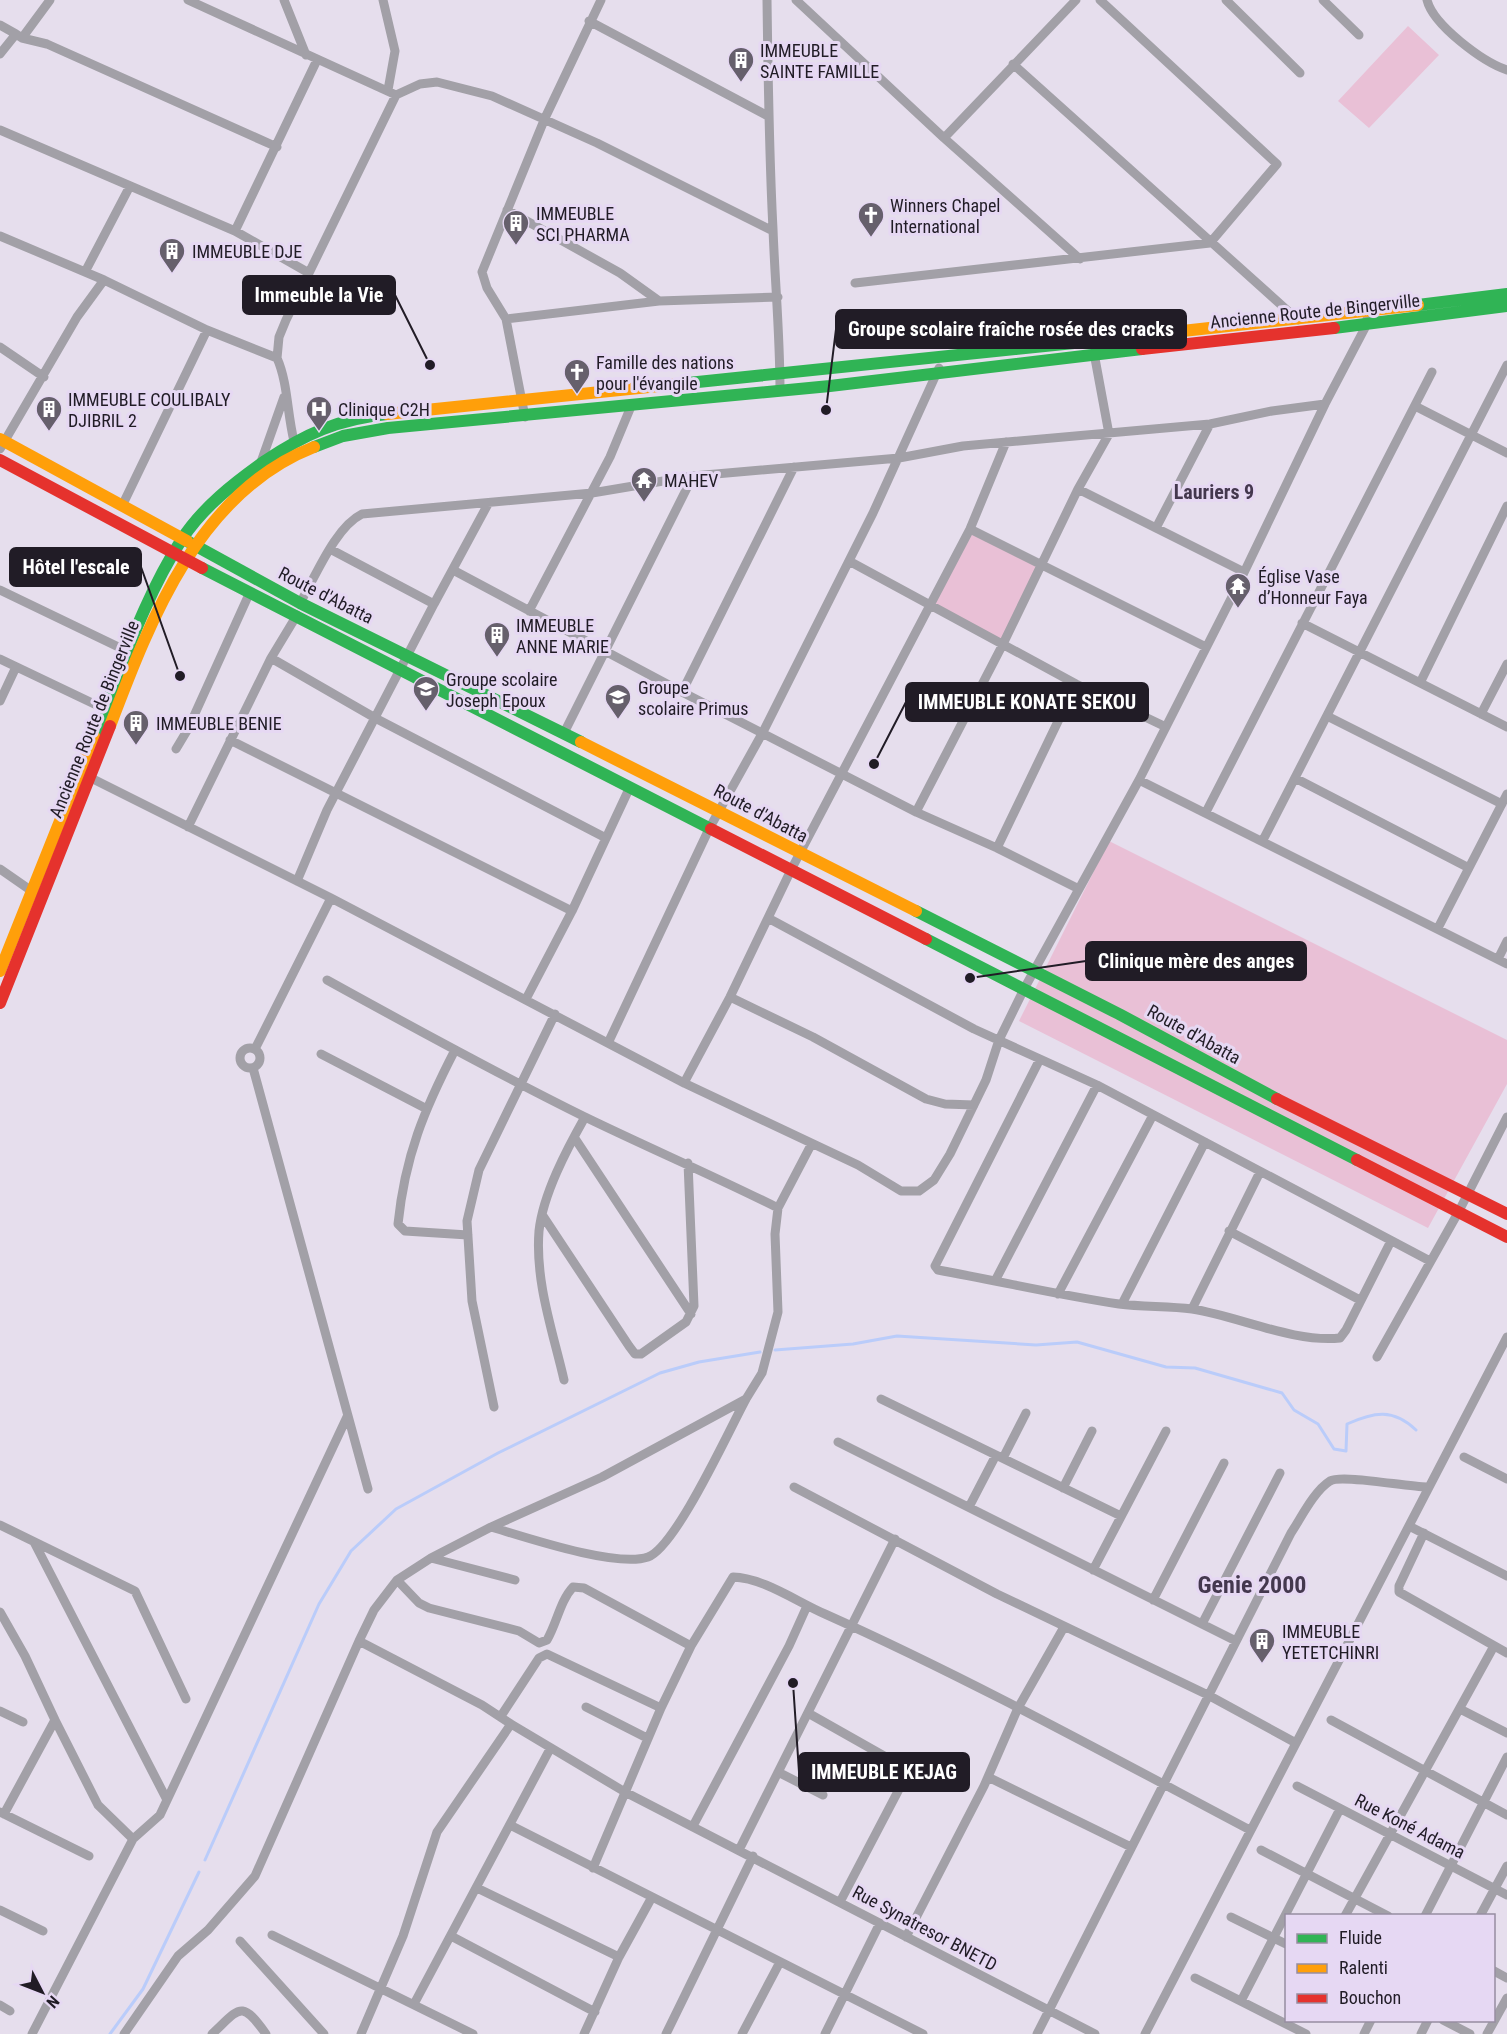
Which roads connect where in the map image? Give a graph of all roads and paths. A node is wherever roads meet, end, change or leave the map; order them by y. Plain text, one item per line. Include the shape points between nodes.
1 (50, 0) edge
2 (188, 0) edge
3 (284, 0) edge
4 (383, 0) edge
5 (601, 0) edge
6 (767, 0) edge
7 (796, 0) edge
8 (1076, 0) edge
9 (1100, 0) edge
10 (1226, 0) edge
11 (1323, 0) edge
12 (1427, 0) edge
13 (589, 21) junction
14 (0, 25) edge
15 (1359, 35) dead end
16 (19, 36) junction
17 (0, 54) edge
18 (306, 56) junction
19 (317, 60) junction
20 (1013, 64) junction
21 (1507, 70) edge
22 (1300, 73) dead end
23 (392, 92) junction
24 (768, 116) junction
25 (545, 118) junction
26 (0, 130) edge
27 (944, 138) junction
28 (277, 147) junction
29 (130, 186) junction
30 (507, 210) junction
31 (235, 231) junction
32 (773, 231) junction
33 (0, 236) edge
34 (1210, 243) junction
35 (1080, 259) junction
36 (85, 272) junction
37 (309, 273) junction
38 (104, 280) junction
39 (855, 283) dead end
40 (1507, 294) edge
41 (778, 297) junction
42 (659, 301) junction
43 (1507, 306) edge
44 (1365, 311) junction
45 (506, 319) junction
46 (1298, 320) junction
47 (1368, 324) junction
48 (207, 330) junction
49 (0, 346) edge
50 (1094, 353) junction
51 (277, 358) junction
52 (943, 358) junction
53 (1507, 365) edge
54 (938, 371) junction
55 (1432, 372) dead end
56 (780, 375) junction
57 (44, 377) junction
58 (780, 390) junction
59 (285, 395) junction
60 (523, 400) junction
61 (632, 404) junction
62 (1325, 404) junction
63 (1415, 406) junction
64 (525, 417) junction
65 (1210, 424) junction
66 (1109, 434) junction
67 (1471, 434) junction
68 (294, 441) junction
69 (1006, 442) junction
70 (1, 443) edge
71 (1507, 453) edge
72 (899, 458) junction
73 (0, 460) edge
74 (261, 462) junction
75 (794, 468) junction
76 (693, 476) junction
77 (1078, 489) junction
78 (592, 493) junction
79 (488, 504) junction
80 (122, 506) junction
81 (1507, 506) edge
82 (1156, 528) junction
83 (970, 529) junction
84 (183, 538) junction
85 (194, 544) junction
86 (330, 549) junction
87 (179, 556) junction
88 (849, 561) junction
89 (1042, 565) junction
90 (453, 570) junction
91 (1244, 572) junction
92 (0, 590) edge
93 (250, 592) junction
94 (930, 603) junction
95 (434, 604) junction
96 (299, 609) junction
97 (529, 611) junction
98 (1302, 623) junction
99 (1003, 644) junction
100 (1206, 647) junction
101 (1359, 652) junction
102 (605, 653) junction
103 (133, 654) junction
104 (407, 656) junction
105 (271, 658) junction
106 (0, 659) edge
107 (1507, 664) edge
108 (16, 668) junction
109 (401, 669) junction
110 (1420, 683) junction
111 (1076, 684) junction
112 (682, 692) junction
113 (0, 701) edge
114 (109, 711) junction
115 (1481, 714) junction
116 (1327, 716) junction
117 (376, 719) junction
118 (1166, 727) junction
119 (1507, 727) edge
120 (763, 732) junction
121 (564, 733) junction
122 (230, 741) junction
123 (176, 749) dead end
124 (841, 774) junction
125 (89, 777) junction
126 (1295, 778) junction
127 (1139, 780) junction
128 (629, 789) junction
129 (337, 792) junction
130 (1507, 794) edge
131 (1502, 804) junction
132 (718, 810) junction
133 (916, 812) junction
134 (1206, 812) junction
135 (188, 827) junction
136 (709, 829) junction
137 (604, 837) junction
138 (1263, 840) junction
139 (997, 848) junction
140 (800, 854) junction
141 (1469, 868) junction
142 (0, 869) edge
143 (791, 870) junction
144 (297, 881) junction
145 (1079, 889) junction
146 (35, 894) junction
147 (331, 898) junction
148 (572, 911) junction
149 (768, 918) junction
150 (1438, 928) junction
151 (1507, 941) edge
152 (1497, 959) junction
153 (1507, 964) edge
154 (5, 965) edge
155 (1034, 971) junction
156 (327, 980) dead end
157 (1024, 989) junction
158 (730, 997) junction
159 (526, 999) junction
160 (0, 1003) edge
161 (555, 1014) junction
162 (999, 1040) junction
163 (609, 1041) junction
164 (255, 1049) junction
165 (455, 1050) junction
166 (321, 1054) dead end
167 (1040, 1059) junction
168 (253, 1068) junction
169 (521, 1083) junction
170 (684, 1083) junction
171 (1097, 1085) junction
172 (974, 1105) junction
173 (425, 1108) junction
174 (1153, 1114) junction
175 (585, 1117) junction
176 (1507, 1117) edge
177 (574, 1137) junction
178 (1205, 1142) junction
179 (811, 1145) junction
180 (688, 1163) junction
181 (1260, 1172) junction
182 (1468, 1194) junction
183 (778, 1208) junction
184 (1459, 1211) junction
185 (1507, 1214) edge
186 (543, 1216) junction
187 (1229, 1231) junction
188 (468, 1235) junction
189 (1507, 1237) edge
190 (1391, 1241) junction
191 (1430, 1261) junction
192 (994, 1281) junction
193 (1058, 1294) junction
194 (1360, 1300) junction
195 (1122, 1304) junction
196 (1192, 1309) junction
197 (691, 1314) junction
198 (1507, 1337) edge
199 (1377, 1357) dead end
200 (564, 1380) dead end
201 (746, 1399) junction
202 (881, 1399) dead end
203 (494, 1407) dead end
204 (1026, 1413) dead end
205 (347, 1417) junction
206 (1092, 1431) dead end
207 (1166, 1431) dead end
208 (838, 1442) dead end
209 (999, 1456) junction
210 (1464, 1457) dead end
211 (1224, 1463) dead end
212 (1280, 1473) dead end
213 (1507, 1479) edge
214 (794, 1487) dead end
215 (1427, 1487) junction
216 (1064, 1488) junction
217 (368, 1489) dead end
218 (969, 1507) junction
219 (1121, 1516) junction
220 (0, 1525) edge
221 (1409, 1526) junction
222 (491, 1527) junction
223 (1424, 1533) junction
224 (895, 1539) junction
225 (34, 1542) junction
226 (431, 1558) junction
227 (1093, 1570) junction
228 (1507, 1576) edge
229 (397, 1580) junction
230 (515, 1581) dead end
231 (1152, 1600) junction
232 (807, 1606) junction
233 (0, 1612) edge
234 (1202, 1624) junction
235 (852, 1627) junction
236 (1064, 1627) junction
237 (359, 1641) junction
238 (1236, 1641) junction
239 (691, 1646) junction
240 (1494, 1646) junction
241 (1507, 1653) edge
242 (1208, 1695) junction
243 (186, 1699) dead end
244 (586, 1707) dead end
245 (661, 1708) junction
246 (1018, 1708) junction
247 (1460, 1709) junction
248 (0, 1711) edge
249 (808, 1713) junction
250 (501, 1716) junction
251 (55, 1720) junction
252 (1331, 1720) dead end
253 (23, 1722) dead end
254 (511, 1724) junction
255 (1507, 1733) edge
256 (647, 1738) junction
257 (1296, 1743) junction
258 (550, 1749) junction
259 (1507, 1757) edge
260 (1425, 1771) junction
261 (778, 1772) junction
262 (988, 1777) junction
263 (1162, 1784) junction
264 (1297, 1786) dead end
265 (625, 1792) junction
266 (823, 1795) dead end
267 (167, 1800) junction
268 (1484, 1802) junction
269 (1340, 1809) junction
270 (2, 1813) edge
271 (1507, 1815) edge
272 (510, 1825) junction
273 (693, 1826) junction
274 (1250, 1830) junction
275 (1390, 1835) junction
276 (133, 1839) junction
277 (1131, 1847) junction
278 (739, 1850) junction
279 (1261, 1850) dead end
280 (89, 1856) dead end
281 (753, 1856) junction
282 (1451, 1866) junction
283 (1507, 1866) edge
284 (593, 1868) junction
285 (1306, 1873) junction
286 (477, 1888) junction
287 (1495, 1889) junction
288 (1507, 1895) edge
289 (652, 1897) junction
290 (1355, 1898) junction
291 (840, 1902) junction
292 (0, 1910) edge
293 (1286, 1914) edge
294 (1347, 1914) edge
295 (1384, 1914) edge
296 (1426, 1914) edge
297 (1481, 1914) edge
298 (1285, 1915) edge
299 (1231, 1917) dead end
300 (880, 1923) junction
301 (719, 1929) junction
302 (43, 1931) dead end
303 (272, 1935) dead end
304 (451, 1936) junction
305 (906, 1937) junction
306 (1274, 1937) junction
307 (240, 1941) dead end
308 (1285, 1943) edge
309 (619, 1957) junction
310 (780, 1962) junction
311 (1195, 1978) dead end
312 (379, 1989) junction
313 (845, 1995) junction
314 (1507, 1998) edge
315 (1241, 2001) junction
316 (414, 2004) junction
317 (0, 2005) edge
318 (10, 2010) dead end
319 (1049, 2011) junction
320 (596, 2012) junction
321 (1495, 2020) edge
322 (1285, 2021) edge
323 (1287, 2022) edge
324 (1447, 2022) edge
325 (908, 2031) edge
326 (32, 2034) edge
327 (124, 2034) edge
328 (212, 2034) edge
329 (266, 2034) edge
330 (324, 2034) edge
331 (361, 2034) edge
332 (473, 2034) edge
333 (584, 2034) edge
334 (666, 2034) edge
335 (742, 2034) edge
336 (825, 2034) edge
337 (923, 2034) edge
338 (1037, 2034) edge
339 (1095, 2034) edge
340 (1145, 2034) edge
341 (1306, 2034) edge
342 (1470, 2034) edge

1 - 16 street
2 - 18 street
3 - 18 street
4 - 23 street via 395,51
5 - 13 street
6 - 24 street
7 - 27 street
8 - 20 street
9 - 34 street via 1277,164
10 - 22 street
11 - 15 street
12 - 21 street via 1433,14 1479,56
13 - 24 street
13 - 25 street
14 - 16 street
16 - 17 street
16 - 28 street via 47,44
18 - 19 street
19 - 23 street
19 - 28 street
20 - 27 street
20 - 34 street
23 - 25 street via 420,84 449,83
23 - 37 street
24 - 32 street
25 - 30 street
25 - 32 street
26 - 29 street
27 - 35 street
28 - 31 street
29 - 31 street
29 - 36 street
30 - 42 street via 620,273
30 - 45 street via 482,272
31 - 37 street
32 - 41 street
33 - 36 street
34 - 35 street
34 - 46 street
35 - 39 street
36 - 38 street
37 - 51 street via 279,337
38 - 48 street
38 - 57 street via 77,317
40 - 44 street, Ancienne Route de Bingerville
41 - 42 street
41 - 56 street
42 - 45 street
43 - 47 street, Ancienne Route de Bingerville
44 - 46 street, Ancienne Route de Bingerville
44 - 47 street
45 - 60 street
46 - 52 street, Ancienne Route de Bingerville
47 - 50 street, Ancienne Route de Bingerville
47 - 62 street
48 - 51 street
48 - 80 street
49 - 57 street
50 - 54 street, Ancienne Route de Bingerville
50 - 66 street
51 - 59 street via 284,373
52 - 54 street
52 - 56 street, Ancienne Route de Bingerville
53 - 67 street
54 - 58 street, Ancienne Route de Bingerville
54 - 72 street
55 - 63 street
56 - 58 street
56 - 60 street, Ancienne Route de Bingerville
57 - 70 street
58 - 61 street, Ancienne Route de Bingerville
59 - 68 street
59 - 74 street
60 - 64 street
60 - 68 street, Ancienne Route de Bingerville via 337,422
61 - 64 street, Ancienne Route de Bingerville
61 - 78 street
62 - 65 street
62 - 91 street
63 - 67 street
63 - 98 street
64 - 85 street, Ancienne Route de Bingerville via 388,428 344,436 317,446 274,468 245,489
65 - 66 street
65 - 82 street
66 - 69 street
66 - 77 street
67 - 71 street
67 - 101 street
68 - 74 street, Ancienne Route de Bingerville
69 - 72 street
69 - 83 street
70 - 80 street, Route d'Abatta
72 - 75 street
72 - 88 street
73 - 87 street, Route d'Abatta
74 - 84 street, Ancienne Route de Bingerville via 215,501
75 - 76 street
75 - 112 street
76 - 78 street
76 - 102 street
77 - 82 street
77 - 89 street
78 - 79 street
78 - 97 street
79 - 86 street via 362,514 351,521
79 - 90 street
80 - 84 street, Route d'Abatta
81 - 110 street
82 - 91 street
83 - 89 street
83 - 94 street
84 - 85 street, Route d'Abatta
84 - 87 street, Ancienne Route de Bingerville
85 - 87 street, Ancienne Route de Bingerville
85 - 96 street, Route d'Abatta
86 - 95 street
86 - 96 street
87 - 93 street, Route d'Abatta
87 - 103 street, Ancienne Route de Bingerville via 170,583
88 - 94 street
88 - 120 street
89 - 99 street
89 - 100 street
90 - 95 street
90 - 97 street
91 - 100 street
92 - 103 street
93 - 96 street, Route d'Abatta
93 - 123 street
94 - 99 street
94 - 124 street
95 - 104 street
96 - 104 street, Route d'Abatta
96 - 105 street
96 - 109 street, Route d'Abatta
97 - 102 street
98 - 101 street
98 - 134 street
99 - 111 street
99 - 133 street
100 - 118 street
101 - 110 street
101 - 116 street
102 - 112 street
102 - 121 street
103 - 114 street, Ancienne Route de Bingerville
104 - 109 street
104 - 121 street, Route d'Abatta
105 - 117 street
105 - 122 street
106 - 108 street
107 - 115 street
108 - 113 street
108 - 114 street
109 - 117 street
109 - 128 street, Route d'Abatta
110 - 115 street
111 - 118 street
111 - 139 street
112 - 120 street
114 - 125 street, Ancienne Route de Bingerville
114 - 146 street, Ancienne Route de Bingerville
115 - 119 street
116 - 126 street
116 - 131 street
117 - 129 street
117 - 137 street
118 - 127 street
120 - 124 street
120 - 132 street
121 - 132 street, Route d'Abatta
122 - 129 street
122 - 135 street
124 - 133 street
124 - 140 street
125 - 135 street
125 - 146 street, Ancienne Route de Bingerville
126 - 138 street
126 - 141 street
127 - 134 street
127 - 145 street
128 - 136 street, Route d'Abatta
128 - 137 street
129 - 144 street
129 - 148 street
130 - 131 street
131 - 141 street
132 - 136 street
132 - 140 street, Route d'Abatta
133 - 139 street
134 - 138 street
135 - 144 street
136 - 143 street, Route d'Abatta
136 - 163 street
137 - 148 street
138 - 150 street
139 - 145 street
140 - 143 street
140 - 155 street, Route d'Abatta
141 - 150 street
142 - 146 street
143 - 149 street
143 - 157 street, Route d'Abatta
144 - 147 street
145 - 155 street
146 - 154 street, Ancienne Route de Bingerville
147 - 159 street
147 - 164 street
148 - 159 street
149 - 158 street
149 - 162 street
150 - 152 street
151 - 152 street
152 - 153 street
154 - 160 street, Ancienne Route de Bingerville
155 - 157 street
155 - 182 street, Route d'Abatta via 1237,1079
156 - 165 street
157 - 162 street
157 - 184 street, Route d'Abatta
158 - 170 street
158 - 172 street via 926,1099
159 - 161 street
161 - 163 street
161 - 169 street
162 - 167 street
162 - 172 street
163 - 170 street
164 - 168 street via 260,1061
164 - 168 street via 245,1049 240,1057 244,1066
165 - 169 street
165 - 173 street
166 - 173 street
167 - 171 street
167 - 192 street via 935,1263 938,1270
168 - 205 street
169 - 175 street
169 - 188 street via 479,1170 467,1221
170 - 179 street
171 - 174 street
171 - 192 street
172 - 179 street via 934,1180 919,1191 901,1191
173 - 188 street via 402,1184 398,1224 405,1231
174 - 178 street
174 - 193 street
175 - 177 street
175 - 180 street
176 - 182 street
177 - 186 street
177 - 197 street
178 - 181 street
178 - 195 street
179 - 183 street
180 - 183 street
180 - 197 street via 694,1297
181 - 187 street
181 - 190 street
182 - 184 street
182 - 185 street, Route d'Abatta
183 - 201 street via 778,1312 762,1373
184 - 189 street, Route d'Abatta
184 - 191 street
186 - 197 street via 635,1354 641,1354 686,1322
186 - 200 street via 539,1230 541,1281
187 - 194 street
187 - 196 street
188 - 203 street via 472,1301
190 - 191 street
190 - 194 street
191 - 199 street
192 - 193 street
193 - 195 street
194 - 196 street via 1340,1338 1332,1339
195 - 196 street
198 - 215 street
201 - 222 street via 602,1477
201 - 222 street via 669,1539 648,1557 619,1559
202 - 209 street
204 - 209 street
205 - 217 street
205 - 267 street
206 - 216 street
207 - 219 street
208 - 218 street
209 - 216 street
209 - 218 street
210 - 213 street
211 - 231 street
212 - 234 street
214 - 224 street
215 - 221 street
215 - 238 street via 1342,1478 1330,1481 1291,1533
216 - 219 street
218 - 227 street
219 - 227 street
220 - 225 street
221 - 223 street
221 - 257 street
222 - 226 street
223 - 228 street
223 - 240 street via 1399,1592
224 - 235 street
224 - 236 street
225 - 243 street via 135,1591
225 - 267 street
226 - 229 street
226 - 230 street
227 - 231 street
229 - 237 street via 374,1610
229 - 239 street via 429,1608 519,1631 538,1643 547,1640 553,1630 566,1594 573,1587 584,1588
231 - 234 street
232 - 235 street
232 - 239 street via 762,1584 733,1577
232 - 273 street
233 - 251 street
234 - 238 street
235 - 246 street
235 - 249 street
236 - 242 street
236 - 246 street
237 - 250 street, Rue Synatresor BNETD
237 - 327 street via 255,1876 208,1930 178,1956
238 - 242 street
239 - 245 street
240 - 241 street
240 - 247 street
242 - 257 street
242 - 263 street
244 - 256 street
245 - 250 street via 547,1654 539,1658
245 - 256 street
246 - 262 street
246 - 263 street
247 - 255 street
247 - 260 street
248 - 253 street
249 - 261 street
249 - 291 street via 900,1765 906,1776
250 - 254 street, Rue Synatresor BNETD
251 - 270 street
251 - 276 street via 98,1805
252 - 260 street
254 - 258 street, Rue Synatresor BNETD
254 - 312 street via 437,1832 403,1936
256 - 265 street
257 - 274 street
258 - 265 street, Rue Synatresor BNETD
258 - 272 street
259 - 268 street
260 - 268 street
260 - 275 street
261 - 266 street
261 - 278 street
262 - 277 street
262 - 305 street
263 - 274 street
263 - 277 street
264 - 269 street, Rue Koné Adama
265 - 273 street, Rue Synatresor BNETD
265 - 284 street
267 - 276 street via 160,1815
268 - 271 street
268 - 282 street
269 - 275 street, Rue Koné Adama
269 - 285 street
270 - 280 street
272 - 284 street
272 - 286 street
273 - 278 street, Rue Synatresor BNETD
274 - 340 street
275 - 282 street, Rue Koné Adama
275 - 290 street
276 - 326 street
277 - 319 street
278 - 281 street, Rue Synatresor BNETD
279 - 285 street
281 - 291 street, Rue Synatresor BNETD
281 - 301 street
282 - 287 street, Rue Koné Adama
282 - 296 street
283 - 287 street
284 - 289 street
285 - 290 street
285 - 293 street
286 - 304 street
286 - 309 street
287 - 288 street, Rue Koné Adama
287 - 297 street
289 - 301 street
289 - 309 street
290 - 294 street
290 - 295 street
291 - 300 street, Rue Synatresor BNETD
292 - 302 street
298 - 306 street
299 - 306 street
300 - 305 street, Rue Synatresor BNETD
300 - 313 street
301 - 310 street
301 - 334 street
303 - 312 street
304 - 316 street
304 - 320 street
305 - 319 street, Rue Synatresor BNETD
306 - 308 street
306 - 315 street
307 - 330 street
309 - 320 street
310 - 313 street
310 - 335 street
311 - 315 street
312 - 316 street
312 - 331 street
313 - 325 street
313 - 336 street
314 - 321 street
315 - 322 street
316 - 332 street
317 - 318 street
319 - 338 street
319 - 339 street, Rue Synatresor BNETD
320 - 333 street
323 - 341 street
324 - 342 street
325 - 337 street
328 - 329 street via 243,2010 250,2012

